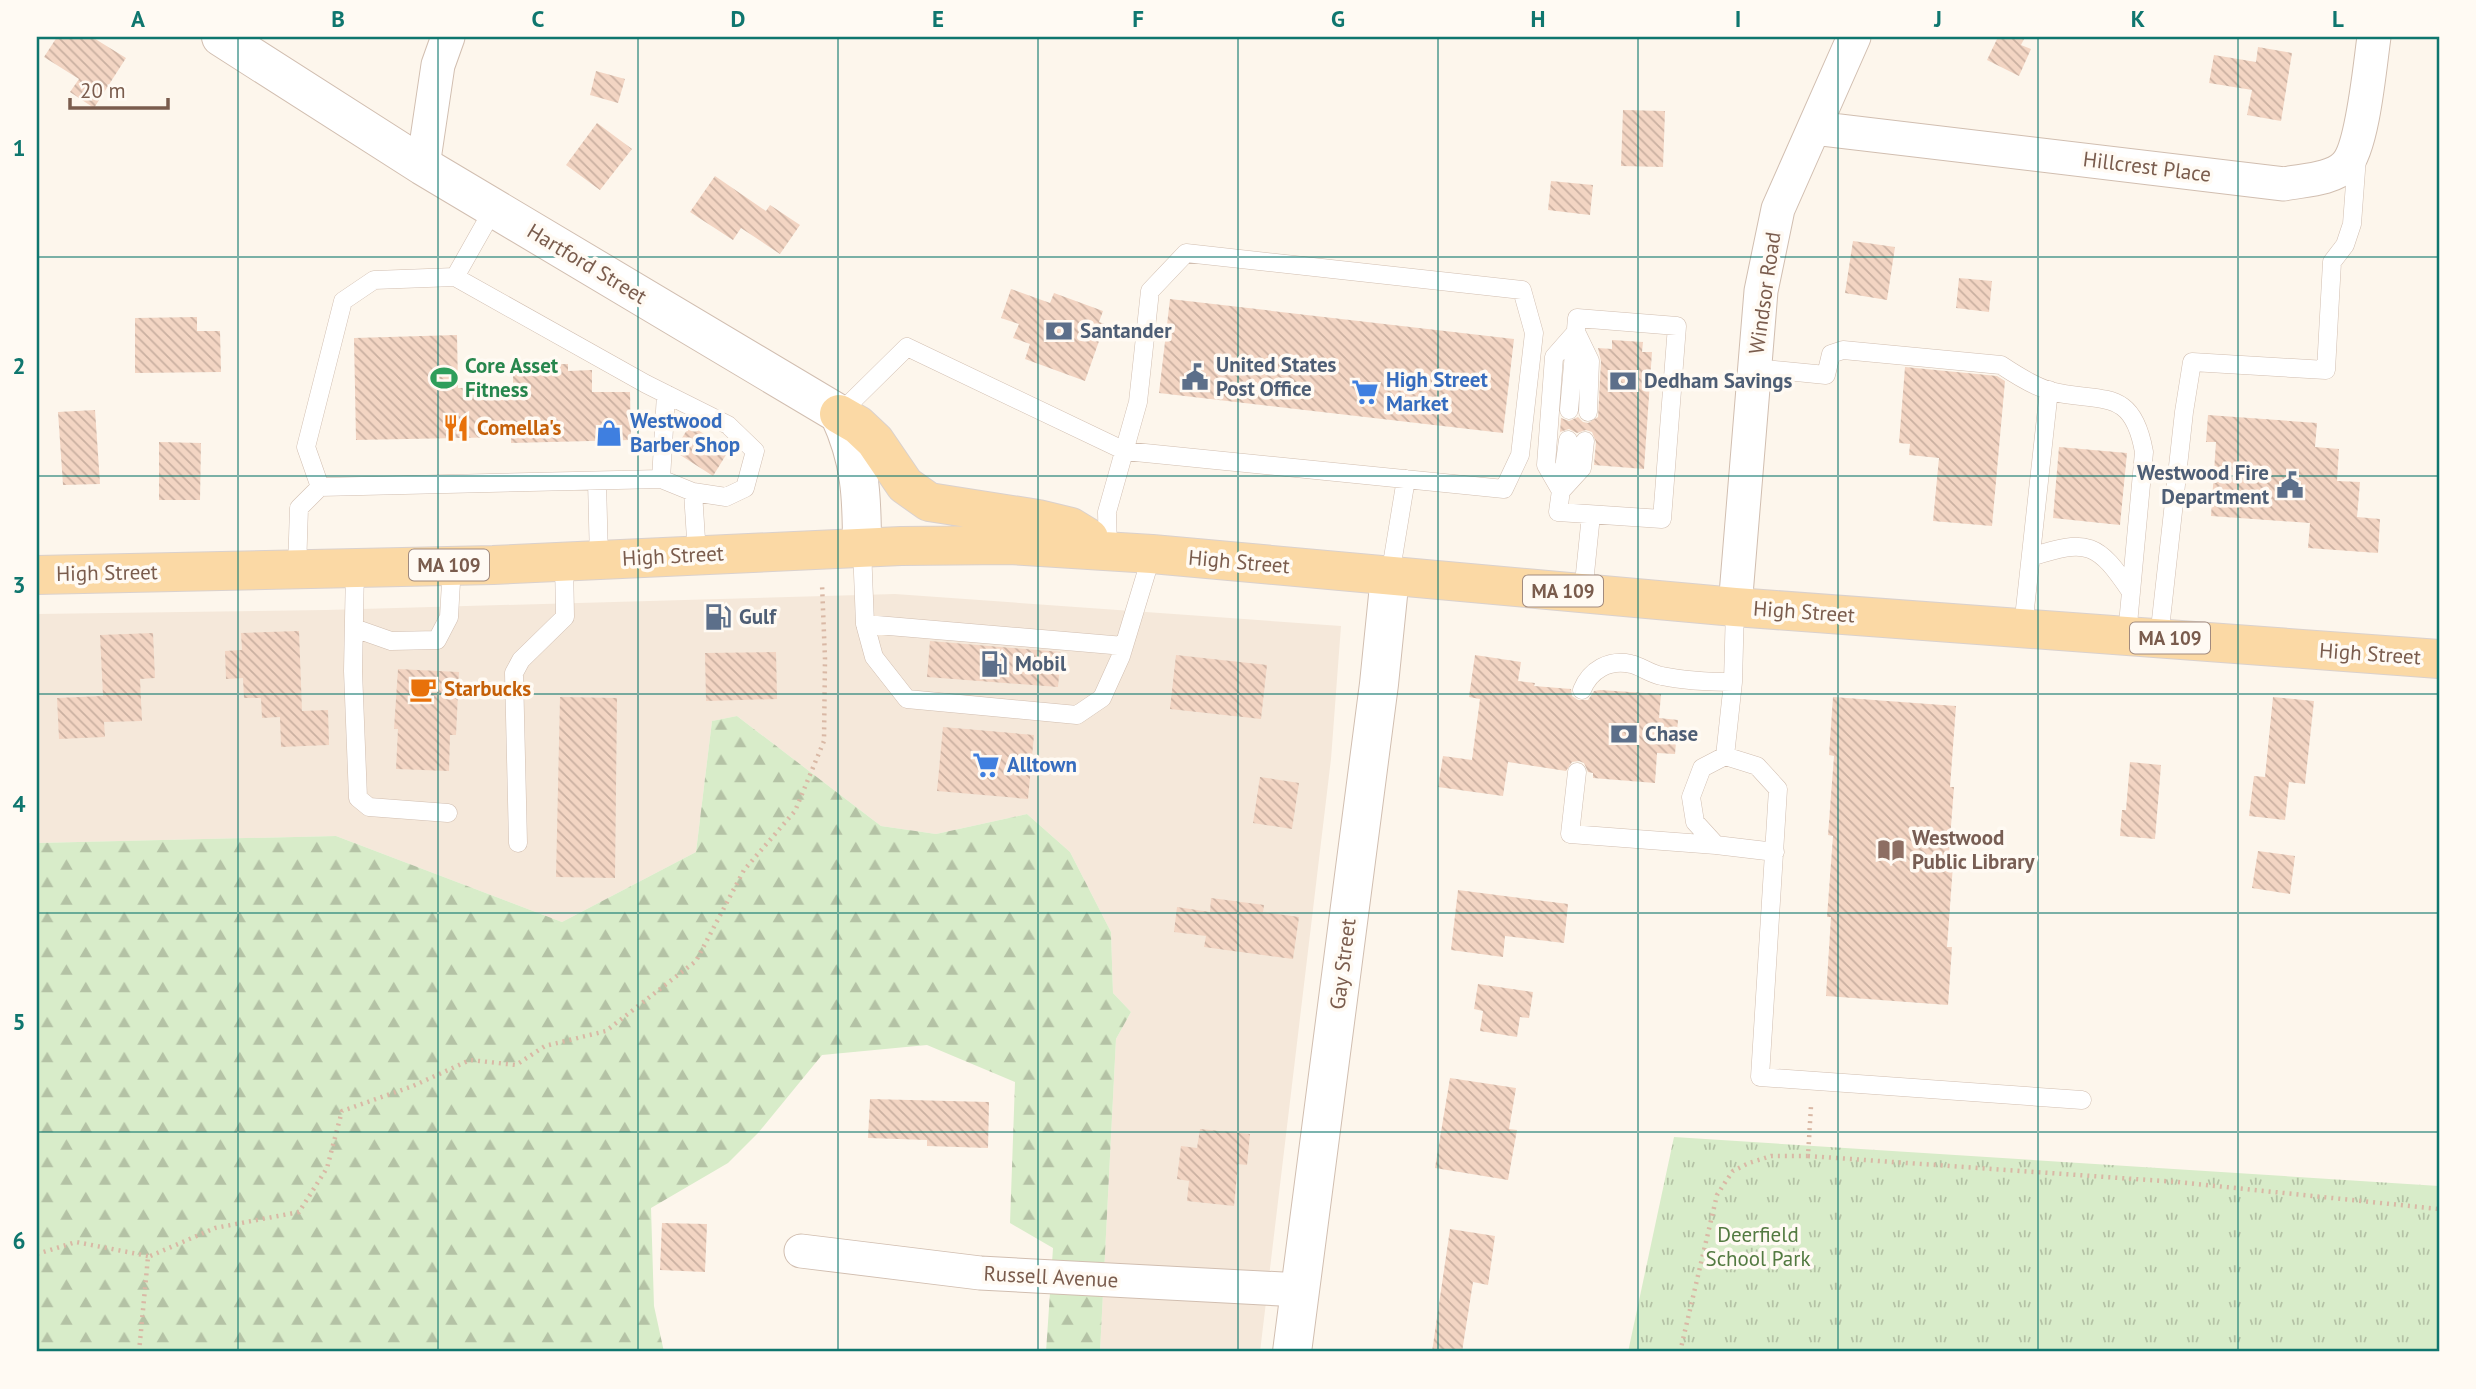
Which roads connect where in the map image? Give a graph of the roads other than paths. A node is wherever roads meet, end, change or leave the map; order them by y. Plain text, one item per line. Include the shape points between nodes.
1 (221, 37) edge
2 (448, 37) edge
3 (1854, 37) edge
4 (2374, 37) edge
5 (1814, 128) junction
6 (2358, 138) junction
7 (423, 166) junction
8 (494, 208) junction
9 (455, 277) junction
10 (1576, 332) junction
11 (1755, 368) junction
12 (2049, 390) junction
13 (666, 394) junction
14 (1569, 410) dead end
15 (1588, 412) dead end
16 (839, 414) junction
17 (1576, 441) dead end
18 (1125, 451) junction
19 (661, 479) junction
20 (1406, 479) junction
21 (597, 481) junction
22 (320, 487) junction
23 (1561, 491) junction
24 (692, 492) junction
25 (1591, 514) junction
26 (862, 548) junction
27 (1108, 551) junction
28 (1152, 554) junction
29 (697, 555) junction
30 (2031, 557) junction
31 (582, 560) junction
32 (452, 565) junction
33 (355, 568) junction
34 (297, 569) junction
35 (37, 575) edge
36 (1390, 576) junction
37 (2131, 592) junction
38 (1583, 593) junction
39 (1735, 607) junction
40 (865, 624) junction
41 (2023, 627) junction
42 (354, 628) junction
43 (2143, 636) junction
44 (1124, 646) junction
45 (2439, 659) edge
46 (1733, 682) junction
47 (1582, 690) dead end
48 (1725, 756) junction
49 (1577, 772) dead end
50 (448, 813) dead end
51 (518, 843) dead end
52 (1716, 845) junction
53 (1774, 852) junction
54 (2082, 1100) dead end
55 (801, 1251) dead end
56 (1301, 1290) junction
57 (1292, 1352) edge

1 - 7 street, Hartford Street
2 - 7 street via 438,65
3 - 5 street, Windsor Road
4 - 6 street, Hillcrest Place
5 - 6 street, Hillcrest Place via 2284,184 2327,176 2347,164
5 - 11 street, Windsor Road via 1778,209 1761,290
6 - 43 lane via 2351,223 2345,244 2332,262 2326,370 2192,362
7 - 8 street, Hartford Street
8 - 9 lane
8 - 16 street, Hartford Street
9 - 13 lane
9 - 22 lane via 374,280 343,301 306,447
10 - 14 lane
10 - 15 lane via 1590,361
10 - 23 lane via 1554,357 1546,465
10 - 25 lane via 1577,318 1677,326 1662,519
11 - 12 lane via 1826,375 1831,354 1843,350 2001,365
11 - 39 street, Windsor Road
12 - 30 lane
12 - 37 lane via 2103,398 2130,411 2141,435 2144,452
13 - 19 lane
13 - 24 lane via 728,425 755,451 745,488 726,497
16 - 18 lane via 906,347
16 - 26 street via 858,468
16 - 27 main road via 875,441 905,485 929,502 1071,527
17 - 23 lane
18 - 20 lane
18 - 20 lane via 1138,402 1150,291 1186,253 1522,290 1534,333 1520,455 1504,489
18 - 27 lane via 1107,512
19 - 21 lane
19 - 24 lane
20 - 36 lane
21 - 22 lane
21 - 31 lane
22 - 34 lane via 299,508
23 - 25 lane via 1558,512
24 - 29 lane
25 - 38 lane
26 - 27 main road, High Street / MA 109 via 1009,545
26 - 29 main road, High Street / MA 109
26 - 40 lane
27 - 28 main road, High Street / MA 109
28 - 36 main road, High Street / MA 109
28 - 44 lane
29 - 31 main road, High Street / MA 109
30 - 37 lane via 2080,545 2101,553
30 - 41 lane
31 - 32 main road, High Street / MA 109
31 - 51 lane via 565,617 521,660 514,673
32 - 33 main road, High Street / MA 109
32 - 42 lane via 449,617 438,640 391,641
33 - 34 main road, High Street / MA 109
33 - 42 lane
34 - 35 main road, High Street / MA 109
36 - 38 main road, High Street / MA 109
36 - 56 street, Gay Street
37 - 43 lane
38 - 39 main road, High Street / MA 109
39 - 41 main road, High Street / MA 109
39 - 46 lane
40 - 44 lane
40 - 44 lane via 874,657 907,699 1077,715 1102,698
41 - 43 main road, High Street / MA 109
42 - 50 lane via 358,798 369,807
43 - 45 main road, High Street / MA 109
46 - 47 lane via 1698,682 1656,675 1630,664 1604,665 1587,677
46 - 48 lane
48 - 52 lane via 1702,768 1691,797 1695,822
48 - 53 lane via 1757,766 1777,789
49 - 52 lane via 1570,834
52 - 53 lane
53 - 54 lane via 1760,1077
55 - 56 street, Russell Avenue via 980,1273
56 - 57 street, Gay Street

